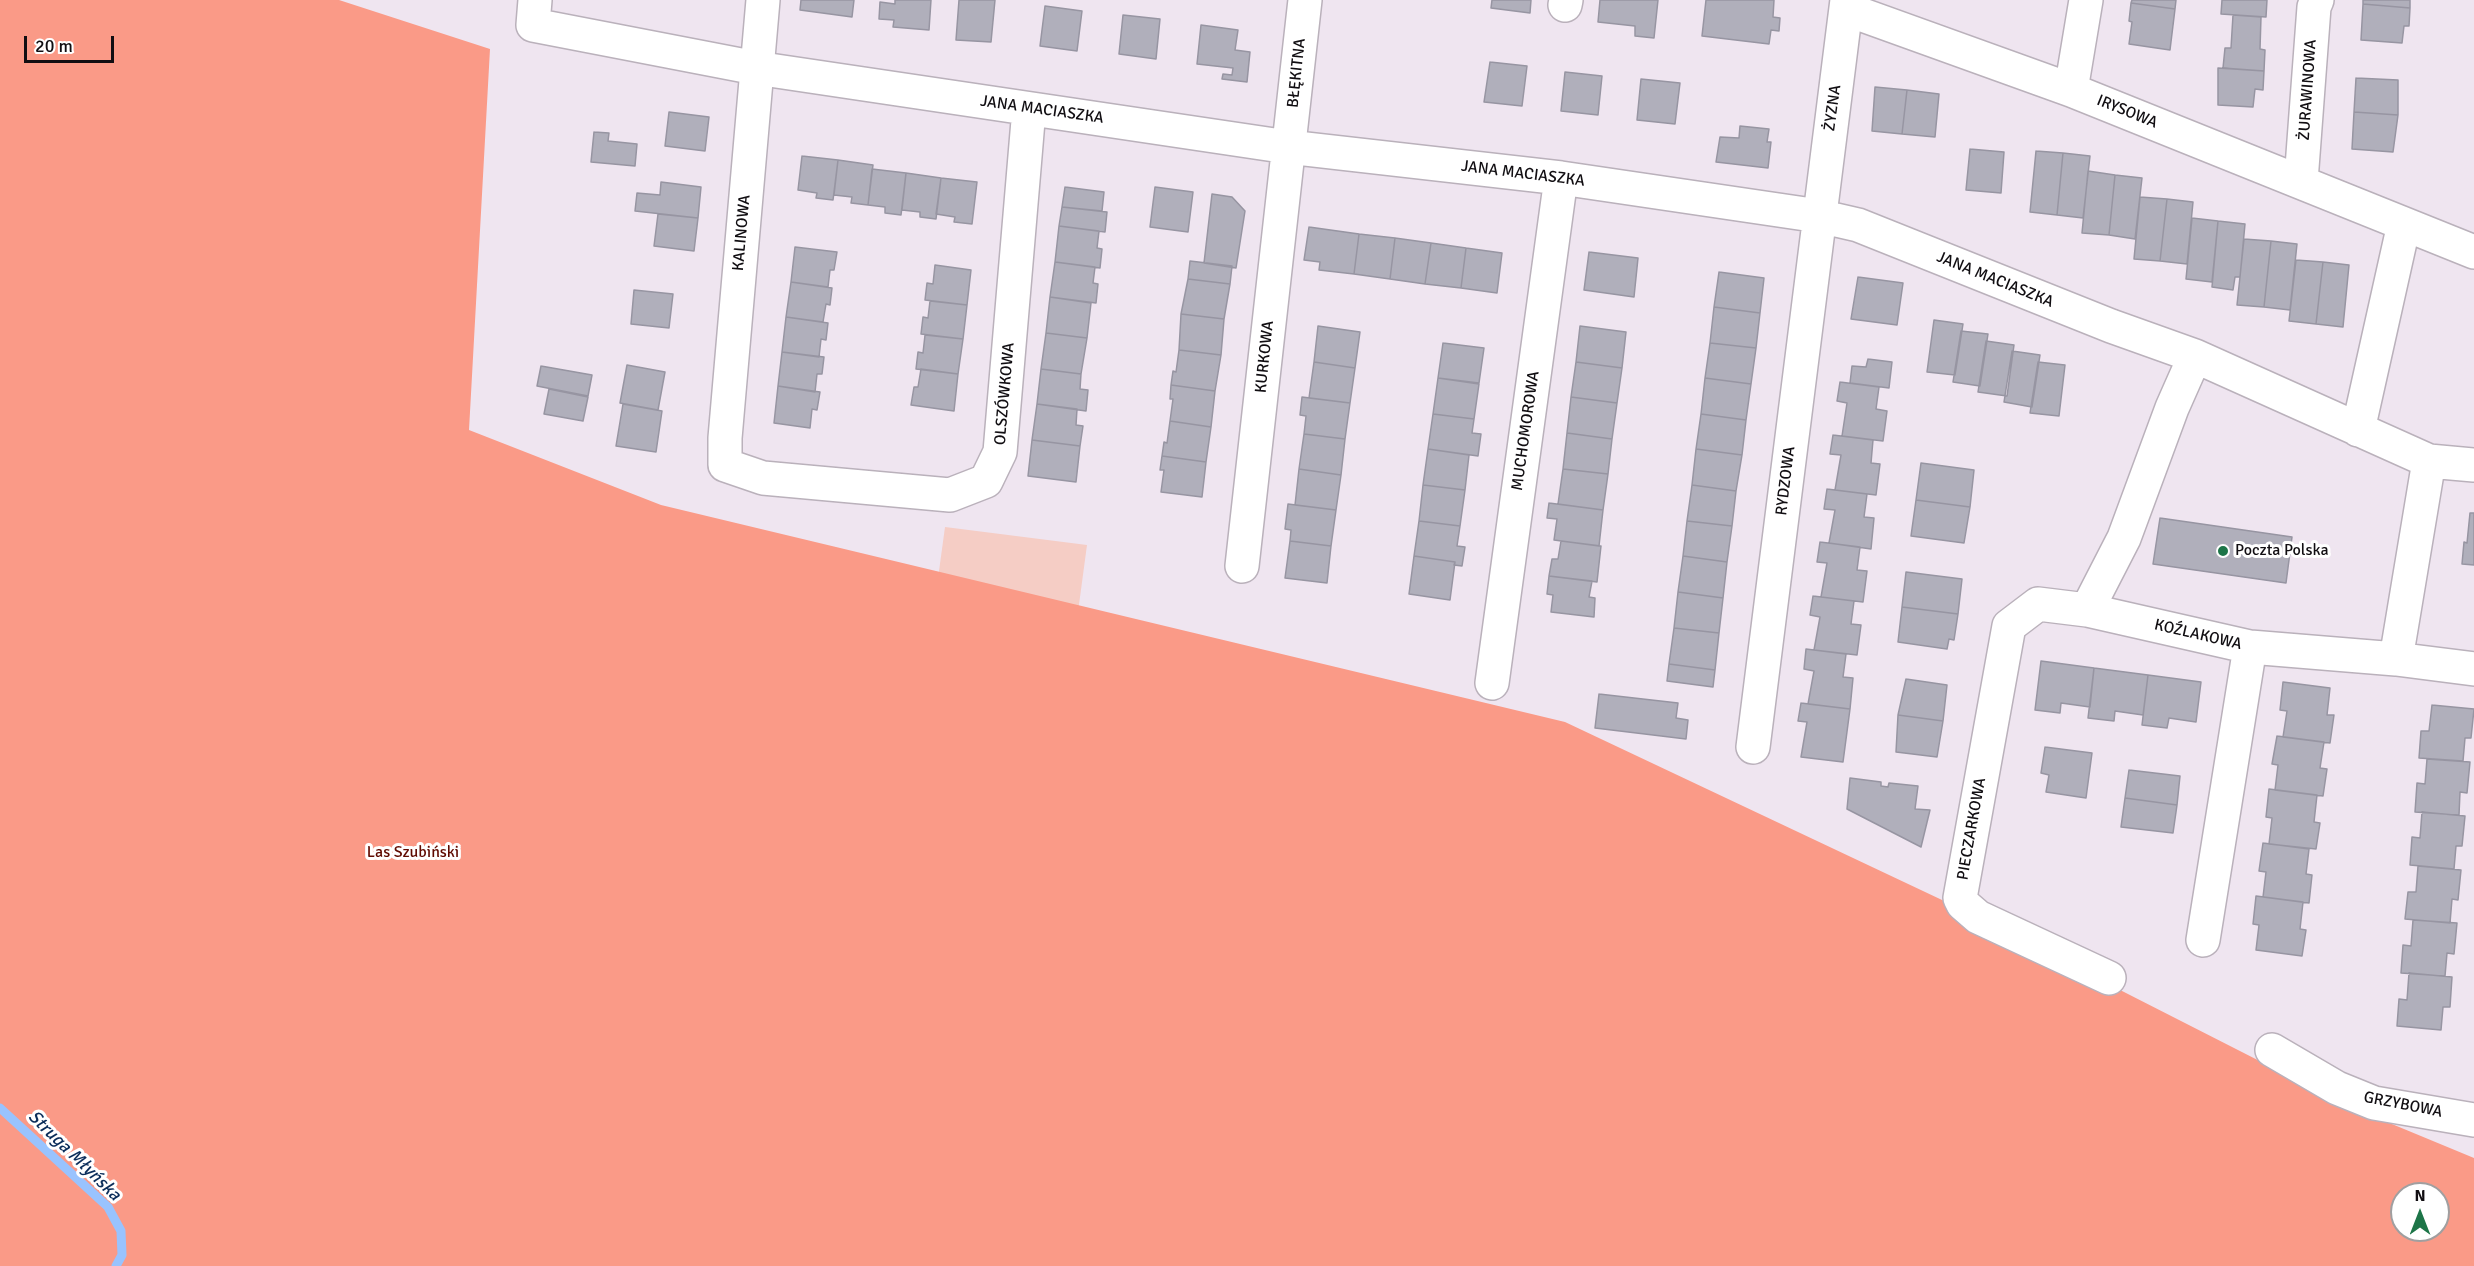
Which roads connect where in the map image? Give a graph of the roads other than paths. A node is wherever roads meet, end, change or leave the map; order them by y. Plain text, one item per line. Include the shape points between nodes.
1 (763, 0) edge
2 (1305, 0) edge
3 (2086, 0) edge
4 (2317, 0) edge
5 (1847, 5) edge
6 (534, 13) edge
7 (756, 68) junction
8 (2071, 90) junction
9 (1029, 109) junction
10 (1288, 147) junction
11 (1561, 178) junction
12 (2301, 181) junction
13 (1819, 216) junction
14 (2404, 224) junction
15 (2474, 252) edge
16 (2195, 356) junction
17 (2358, 430) junction
18 (2430, 461) junction
19 (725, 465) joint
20 (2474, 465) edge
21 (1242, 566) dead end
22 (2087, 610) junction
23 (2009, 626) joint
24 (2250, 647) junction
25 (2396, 659) junction
26 (2474, 669) edge
27 (1492, 683) dead end
28 (1753, 747) dead end
29 (2203, 940) dead end
30 (2109, 978) dead end
31 (2272, 1050) dead end
32 (2474, 1120) edge

1 - 7 street, KALINOWA
2 - 10 street, BŁĘKITNA
3 - 8 street
4 - 12 street, ŻURAWINOWA
5 - 8 street, IRYSOWA
5 - 13 street, ŻYZNA
6 - 7 street, JANA MACIASZKA
7 - 9 street, JANA MACIASZKA
7 - 19 street, KALINOWA
8 - 12 street, IRYSOWA
9 - 10 street, JANA MACIASZKA
9 - 19 street, OLSZÓWKOWA via 1000,452 986,481 950,495 763,478
10 - 11 street, JANA MACIASZKA
10 - 21 street, KURKOWA
11 - 13 street, JANA MACIASZKA
11 - 27 street, MUCHOMOROWA
12 - 14 street, IRYSOWA
13 - 16 street, JANA MACIASZKA via 1858,225
13 - 28 street, RYDZOWA
14 - 15 street, IRYSOWA
14 - 17 street
16 - 17 street, JANA MACIASZKA
16 - 22 street via 2124,538
17 - 18 street, JANA MACIASZKA
18 - 20 street, JANA MACIASZKA
18 - 25 street
22 - 23 street, KOŹLAKOWA via 2038,604
22 - 24 street, KOŹLAKOWA
23 - 30 street, PIECZARKOWA via 1960,898 1978,917
24 - 25 street, KOŹLAKOWA
24 - 29 street
25 - 26 street, KOŹLAKOWA
31 - 32 street, GRZYBOWA via 2337,1088 2374,1103

